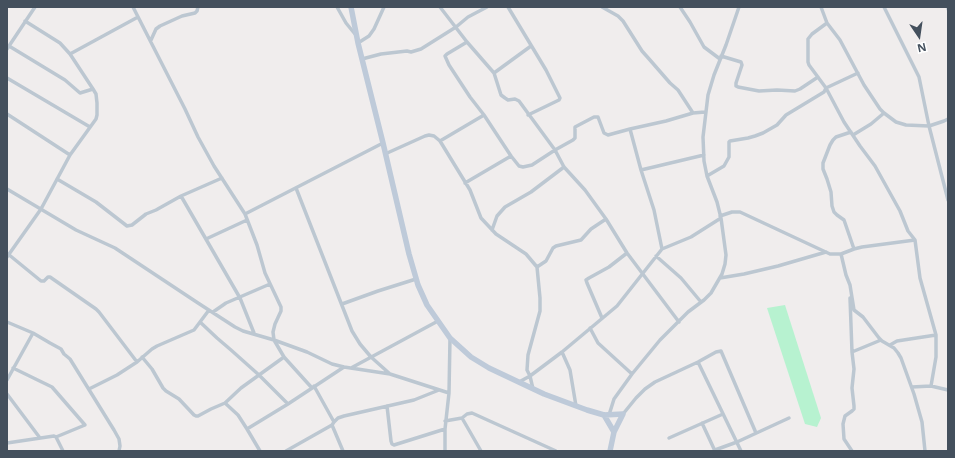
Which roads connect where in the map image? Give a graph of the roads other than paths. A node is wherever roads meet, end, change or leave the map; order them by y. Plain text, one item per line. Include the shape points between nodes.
1 (35, 7) edge
2 (133, 7) edge
3 (198, 7) edge
4 (337, 7) edge
5 (351, 7) edge
6 (384, 7) edge
7 (440, 7) edge
8 (487, 7) edge
9 (508, 7) edge
10 (602, 7) edge
11 (680, 7) edge
12 (738, 7) edge
13 (821, 7) edge
14 (884, 7) edge
15 (138, 17) junction
16 (25, 21) junction
17 (827, 23) junction
18 (456, 27) junction
19 (356, 35) junction
20 (151, 40) junction
21 (9, 41) edge
22 (467, 42) junction
23 (358, 43) junction
24 (531, 46) junction
25 (8, 47) edge
26 (70, 54) junction
27 (721, 58) junction
28 (362, 59) junction
29 (494, 72) junction
30 (858, 73) junction
31 (818, 77) junction
32 (7, 78) edge
33 (826, 88) junction
34 (93, 89) junction
35 (705, 112) junction
36 (693, 113) junction
37 (884, 113) junction
38 (7, 114) edge
39 (484, 115) junction
40 (528, 115) junction
41 (948, 119) edge
42 (929, 126) junction
43 (90, 127) junction
44 (630, 129) junction
45 (852, 134) junction
46 (440, 141) junction
47 (383, 143) junction
48 (555, 150) junction
49 (385, 154) junction
50 (70, 155) junction
51 (704, 155) junction
52 (512, 156) junction
53 (564, 167) junction
54 (641, 170) junction
55 (707, 176) junction
56 (222, 178) junction
57 (58, 179) junction
58 (465, 183) junction
59 (296, 188) junction
60 (7, 189) edge
61 (182, 196) junction
62 (948, 200) edge
63 (41, 209) junction
64 (245, 214) junction
65 (721, 217) junction
66 (606, 219) junction
67 (247, 220) junction
68 (492, 230) junction
69 (206, 240) junction
70 (915, 240) junction
71 (662, 249) junction
72 (854, 249) junction
73 (826, 252) junction
74 (627, 253) junction
75 (841, 254) junction
76 (8, 255) edge
77 (656, 256) junction
78 (537, 267) junction
79 (642, 274) junction
80 (720, 278) junction
81 (416, 279) junction
82 (270, 284) junction
83 (850, 285) junction
84 (240, 298) junction
85 (701, 302) junction
86 (342, 304) junction
87 (211, 311) junction
88 (602, 318) junction
89 (438, 321) junction
90 (7, 322) edge
91 (200, 322) junction
92 (679, 322) junction
93 (590, 328) junction
94 (33, 333) junction
95 (254, 333) junction
96 (936, 335) junction
97 (450, 338) junction
98 (274, 340) junction
99 (881, 340) junction
100 (890, 345) junction
101 (562, 352) junction
102 (852, 352) junction
103 (142, 357) junction
104 (284, 357) junction
105 (371, 357) junction
106 (137, 362) junction
107 (698, 362) junction
108 (344, 367) junction
109 (13, 368) junction
110 (350, 368) junction
111 (390, 374) junction
112 (632, 374) junction
113 (259, 375) junction
114 (530, 376) junction
115 (7, 380) edge
116 (519, 382) junction
117 (931, 386) junction
118 (313, 387) junction
119 (912, 387) junction
120 (89, 389) junction
121 (533, 389) junction
122 (439, 390) junction
123 (948, 390) edge
124 (449, 393) junction
125 (7, 394) edge
126 (225, 403) junction
127 (288, 404) junction
128 (387, 406) junction
129 (576, 406) junction
130 (623, 414) junction
131 (723, 414) junction
132 (607, 415) junction
133 (462, 418) junction
134 (789, 418) dead end
135 (446, 422) junction
136 (702, 423) junction
137 (333, 424) junction
138 (248, 429) junction
139 (445, 429) junction
140 (614, 432) junction
141 (756, 433) junction
142 (56, 437) junction
143 (40, 438) junction
144 (669, 438) dead end
145 (736, 442) junction
146 (7, 443) edge
147 (63, 451) edge
148 (120, 451) edge
149 (260, 451) edge
150 (286, 451) edge
151 (343, 451) edge
152 (445, 451) edge
153 (481, 451) edge
154 (556, 451) edge
155 (610, 451) edge
156 (715, 451) edge
157 (741, 451) edge
158 (852, 451) edge
159 (925, 451) edge

1 - 16 street
2 - 15 street
3 - 20 street via 195,13 160,26
4 - 19 street
5 - 19 street
6 - 23 street via 369,36
7 - 18 street
8 - 18 street
9 - 24 street
10 - 36 street via 623,21 642,52 678,90
11 - 27 street via 704,47
12 - 27 street
13 - 17 street
14 - 42 street via 919,77
15 - 20 street
15 - 26 street
16 - 21 street
16 - 26 street via 60,43
17 - 30 street via 840,40
17 - 31 street via 808,39 809,65
18 - 22 street
18 - 28 street via 416,51 387,53
19 - 23 street
20 - 56 street via 198,137
21 - 25 street
22 - 29 street
22 - 39 street via 445,56
23 - 28 street
24 - 29 street
24 - 40 street via 560,98
25 - 34 street via 65,80 80,93
26 - 34 street
27 - 31 street via 741,62 736,86 758,91 795,91
27 - 35 street via 714,74
28 - 47 street
29 - 40 street via 501,95 508,100 517,100
30 - 33 street
30 - 37 street
31 - 33 street
32 - 43 street
33 - 45 street
33 - 55 street via 824,92 786,115 772,128 755,136 730,141 729,157 724,166
34 - 43 street via 96,94 97,115
35 - 36 street
35 - 51 street via 702,137
36 - 44 street
37 - 42 street via 902,124
37 - 45 street via 871,124
38 - 50 street
39 - 46 street
39 - 52 street
40 - 48 street
41 - 42 street
42 - 62 street
43 - 50 street
44 - 48 street via 606,135 598,117 594,117 575,127 575,138
44 - 54 street
45 - 70 street via 875,166 900,211 908,232
45 - 72 street via 833,140 823,169 831,192 834,212 844,220
46 - 49 street via 429,135
46 - 58 street
47 - 49 street
47 - 59 street
48 - 52 street via 528,167 519,166
48 - 53 street
49 - 81 street
50 - 57 street
51 - 54 street
51 - 55 street
52 - 58 street
53 - 66 street
53 - 68 street via 531,192 505,207 497,216
54 - 71 street via 654,210
55 - 65 street
56 - 61 street
56 - 64 street
57 - 61 street via 96,202 128,226
57 - 63 street
58 - 68 street via 481,218
59 - 64 street
59 - 86 street
60 - 63 street
61 - 69 street
63 - 76 street
63 - 87 street via 76,230 115,248
64 - 67 street
65 - 71 street via 691,237
65 - 73 street via 732,212 740,212
65 - 80 street via 726,255
66 - 74 street
66 - 78 street via 590,229 580,240 553,248 546,261
67 - 69 street
67 - 82 street
68 - 78 street via 526,254
69 - 84 street
70 - 72 street
70 - 96 street via 920,278
71 - 77 street
72 - 75 street
73 - 75 street
73 - 80 street via 778,266
74 - 79 street
74 - 88 street via 586,280
75 - 83 street
76 - 106 street via 41,281 50,277 96,309
77 - 79 street
77 - 85 street via 681,278
78 - 114 street via 540,311 528,355 527,370
79 - 88 street via 622,300
79 - 92 street
80 - 85 street via 711,293
81 - 86 street
81 - 89 street via 427,305
82 - 84 street
82 - 98 street via 281,307 275,324
83 - 99 street via 854,310 863,317
83 - 102 street
84 - 87 street
84 - 95 street
85 - 92 street
86 - 105 street via 352,331
87 - 91 street
87 - 95 street via 235,327
88 - 93 street
89 - 97 street
89 - 105 street
90 - 94 street
91 - 103 street via 194,330 157,346
91 - 113 street
92 - 112 street via 660,340
93 - 101 street
93 - 112 street via 598,343
94 - 109 street
94 - 120 street via 61,349
95 - 98 street
96 - 100 street via 897,341
96 - 117 street via 936,357
97 - 116 street via 481,363
97 - 124 street
98 - 104 street
98 - 108 street
99 - 100 street
99 - 102 street
100 - 119 street via 898,353
101 - 114 street
101 - 129 street via 570,370
102 - 158 street via 854,409 845,416 843,424 844,439
103 - 106 street
103 - 126 street via 166,392 179,399 194,415 198,416
104 - 113 street
104 - 118 street
105 - 110 street
105 - 111 street
106 - 120 street
107 - 130 street via 655,382 645,389
107 - 131 street
107 - 141 street via 721,351
108 - 110 street
108 - 118 street
109 - 115 street
109 - 142 street via 52,387 85,425
110 - 111 street
111 - 122 street
112 - 132 street
113 - 126 street
113 - 127 street
114 - 116 street
114 - 121 street
116 - 121 street
117 - 119 street
117 - 123 street
118 - 127 street
118 - 137 street
119 - 159 street via 922,422
120 - 148 street via 119,439
121 - 129 street
122 - 124 street
122 - 128 street via 414,400
124 - 135 street
125 - 143 street
126 - 138 street
127 - 138 street
128 - 137 street via 344,416
128 - 139 street via 391,442 394,445
129 - 132 street
130 - 132 street
130 - 140 street
131 - 136 street
131 - 145 street
132 - 140 street
133 - 135 street
133 - 153 street
133 - 154 street via 472,413
134 - 141 street
135 - 139 street
136 - 144 street
136 - 156 street
137 - 150 street
137 - 151 street
138 - 149 street
139 - 152 street
140 - 155 street
141 - 145 street
142 - 143 street
142 - 147 street
143 - 146 street
145 - 156 street
145 - 157 street

